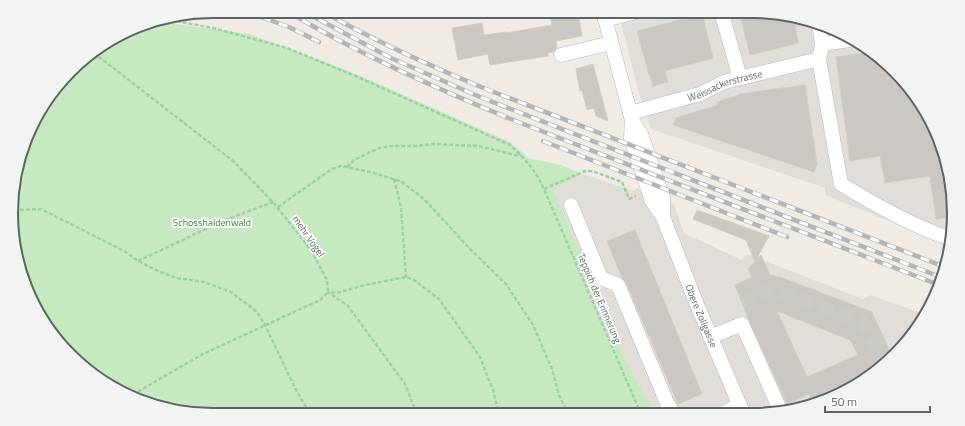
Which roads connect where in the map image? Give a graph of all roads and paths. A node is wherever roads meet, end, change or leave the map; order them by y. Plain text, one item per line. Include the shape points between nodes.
1 (605, 18) edge
2 (723, 18) edge
3 (178, 22) edge
4 (820, 30) edge
5 (844, 41) edge
6 (611, 43) junction
7 (822, 44) junction
8 (561, 55) dead end
9 (98, 56) edge
10 (819, 58) junction
11 (740, 78) junction
12 (631, 116) junction
13 (521, 155) junction
14 (347, 167) junction
15 (394, 179) junction
16 (544, 189) junction
17 (642, 194) dead end
18 (273, 202) junction
19 (571, 205) dead end
20 (278, 207) junction
21 (18, 210) edge
22 (945, 237) edge
23 (138, 261) junction
24 (406, 277) junction
25 (328, 292) junction
26 (265, 326) junction
27 (710, 337) junction
28 (137, 392) edge
29 (779, 406) edge
30 (307, 408) edge
31 (414, 408) edge
32 (498, 408) edge
33 (565, 408) edge
34 (638, 408) edge
35 (670, 408) edge
36 (741, 408) edge

1 - 6 street, Obere Zollgasse
2 - 11 street
3 - 13 path, Teppich der Erinnerung via 213,28 287,48 510,145
4 - 7 street
5 - 7 street
6 - 8 street
6 - 12 street, Obere Zollgasse
7 - 10 street
9 - 18 path, mehr Vogel via 233,161
10 - 11 street, Weissackerstrasse
10 - 22 street via 841,184 886,211
11 - 12 street, Weissackerstrasse
12 - 27 street, Obere Zollgasse via 642,134 663,198 663,217
13 - 14 path via 479,146 392,146 379,148 354,160
13 - 16 path, Teppich der Erinnerung via 536,172
14 - 15 path
14 - 20 path via 332,169
15 - 24 path via 401,207
15 - 33 path via 424,199 506,284 533,325
16 - 17 path via 585,171 622,182 629,199
16 - 34 path, Teppich der Erinnerung
18 - 20 path, mehr Vogel
18 - 23 path via 224,220
19 - 35 street via 601,278 618,285
20 - 25 path, mehr Vogel via 311,250 327,280
21 - 23 path via 41,209 124,251
23 - 26 path via 176,278 204,282 232,292 256,312
24 - 25 path via 337,293
24 - 32 path via 439,299 480,358 494,390
25 - 26 path via 320,300
25 - 31 path via 348,306 405,384
26 - 28 path via 203,354
26 - 30 path
27 - 29 street via 742,324
27 - 36 street, Obere Zollgasse

